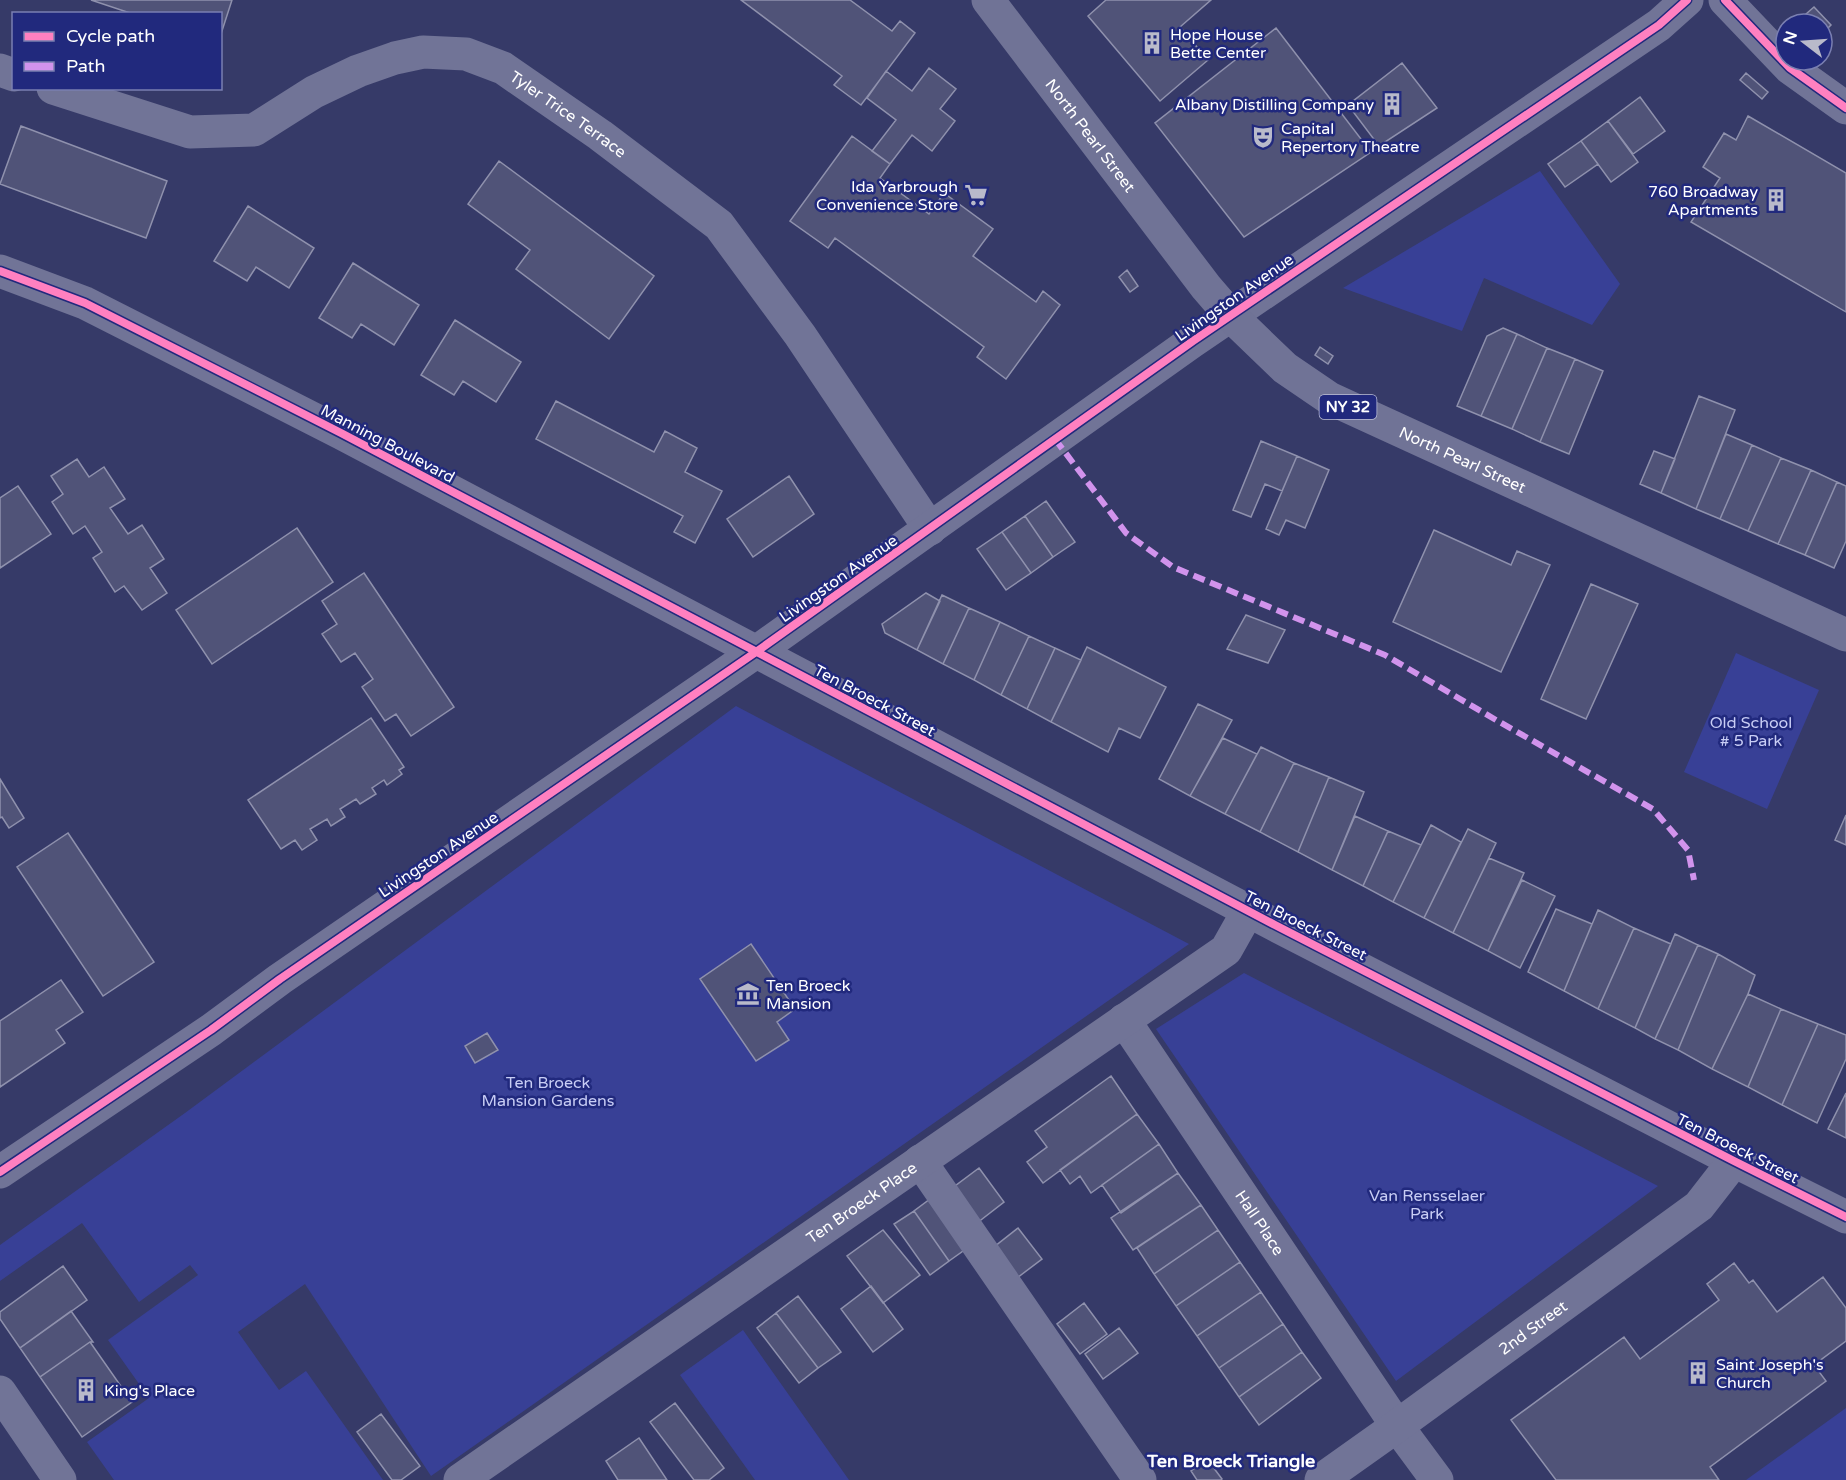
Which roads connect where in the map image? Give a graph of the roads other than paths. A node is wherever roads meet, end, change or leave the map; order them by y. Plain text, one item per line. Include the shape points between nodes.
1 (988, 0) edge
2 (1687, 0) edge
3 (1725, 0) edge
4 (59, 90) edge
5 (1846, 108) edge
6 (0, 271) edge
7 (1231, 316) junction
8 (930, 529) junction
9 (1846, 635) edge
10 (756, 652) junction
11 (1248, 911) junction
12 (1124, 1020) junction
13 (920, 1161) junction
14 (1734, 1161) junction
15 (0, 1172) edge
16 (1846, 1217) edge
17 (0, 1392) edge
18 (1397, 1426) junction
19 (60, 1480) edge
20 (460, 1480) edge
21 (1140, 1480) edge
22 (1321, 1480) edge
23 (1437, 1480) edge

1 - 7 main road, North Pearl Street / NY 32
2 - 7 street, Livingston Avenue via 1659,25
3 - 5 street via 1790,68
4 - 8 street, Tyler Trice Terrace via 190,132 254,130 314,92 395,57 423,52 466,54 503,68 719,225 800,335
6 - 10 street, Manning Boulevard via 85,303 330,427
7 - 8 street, Livingston Avenue
7 - 9 main road, North Pearl Street / NY 32 via 1285,368 1329,398
8 - 10 street, Livingston Avenue
10 - 11 street, Ten Broeck Street
10 - 15 street, Livingston Avenue
11 - 12 street, Ten Broeck Place via 1226,950
11 - 14 street, Ten Broeck Street
12 - 13 street, Ten Broeck Place
12 - 18 street, Hall Place
13 - 20 street, Ten Broeck Place
13 - 21 street
14 - 16 street, Ten Broeck Street
14 - 18 street, 2nd Street via 1699,1206
17 - 19 street
18 - 22 street, 2nd Street
18 - 23 street, Hall Place

